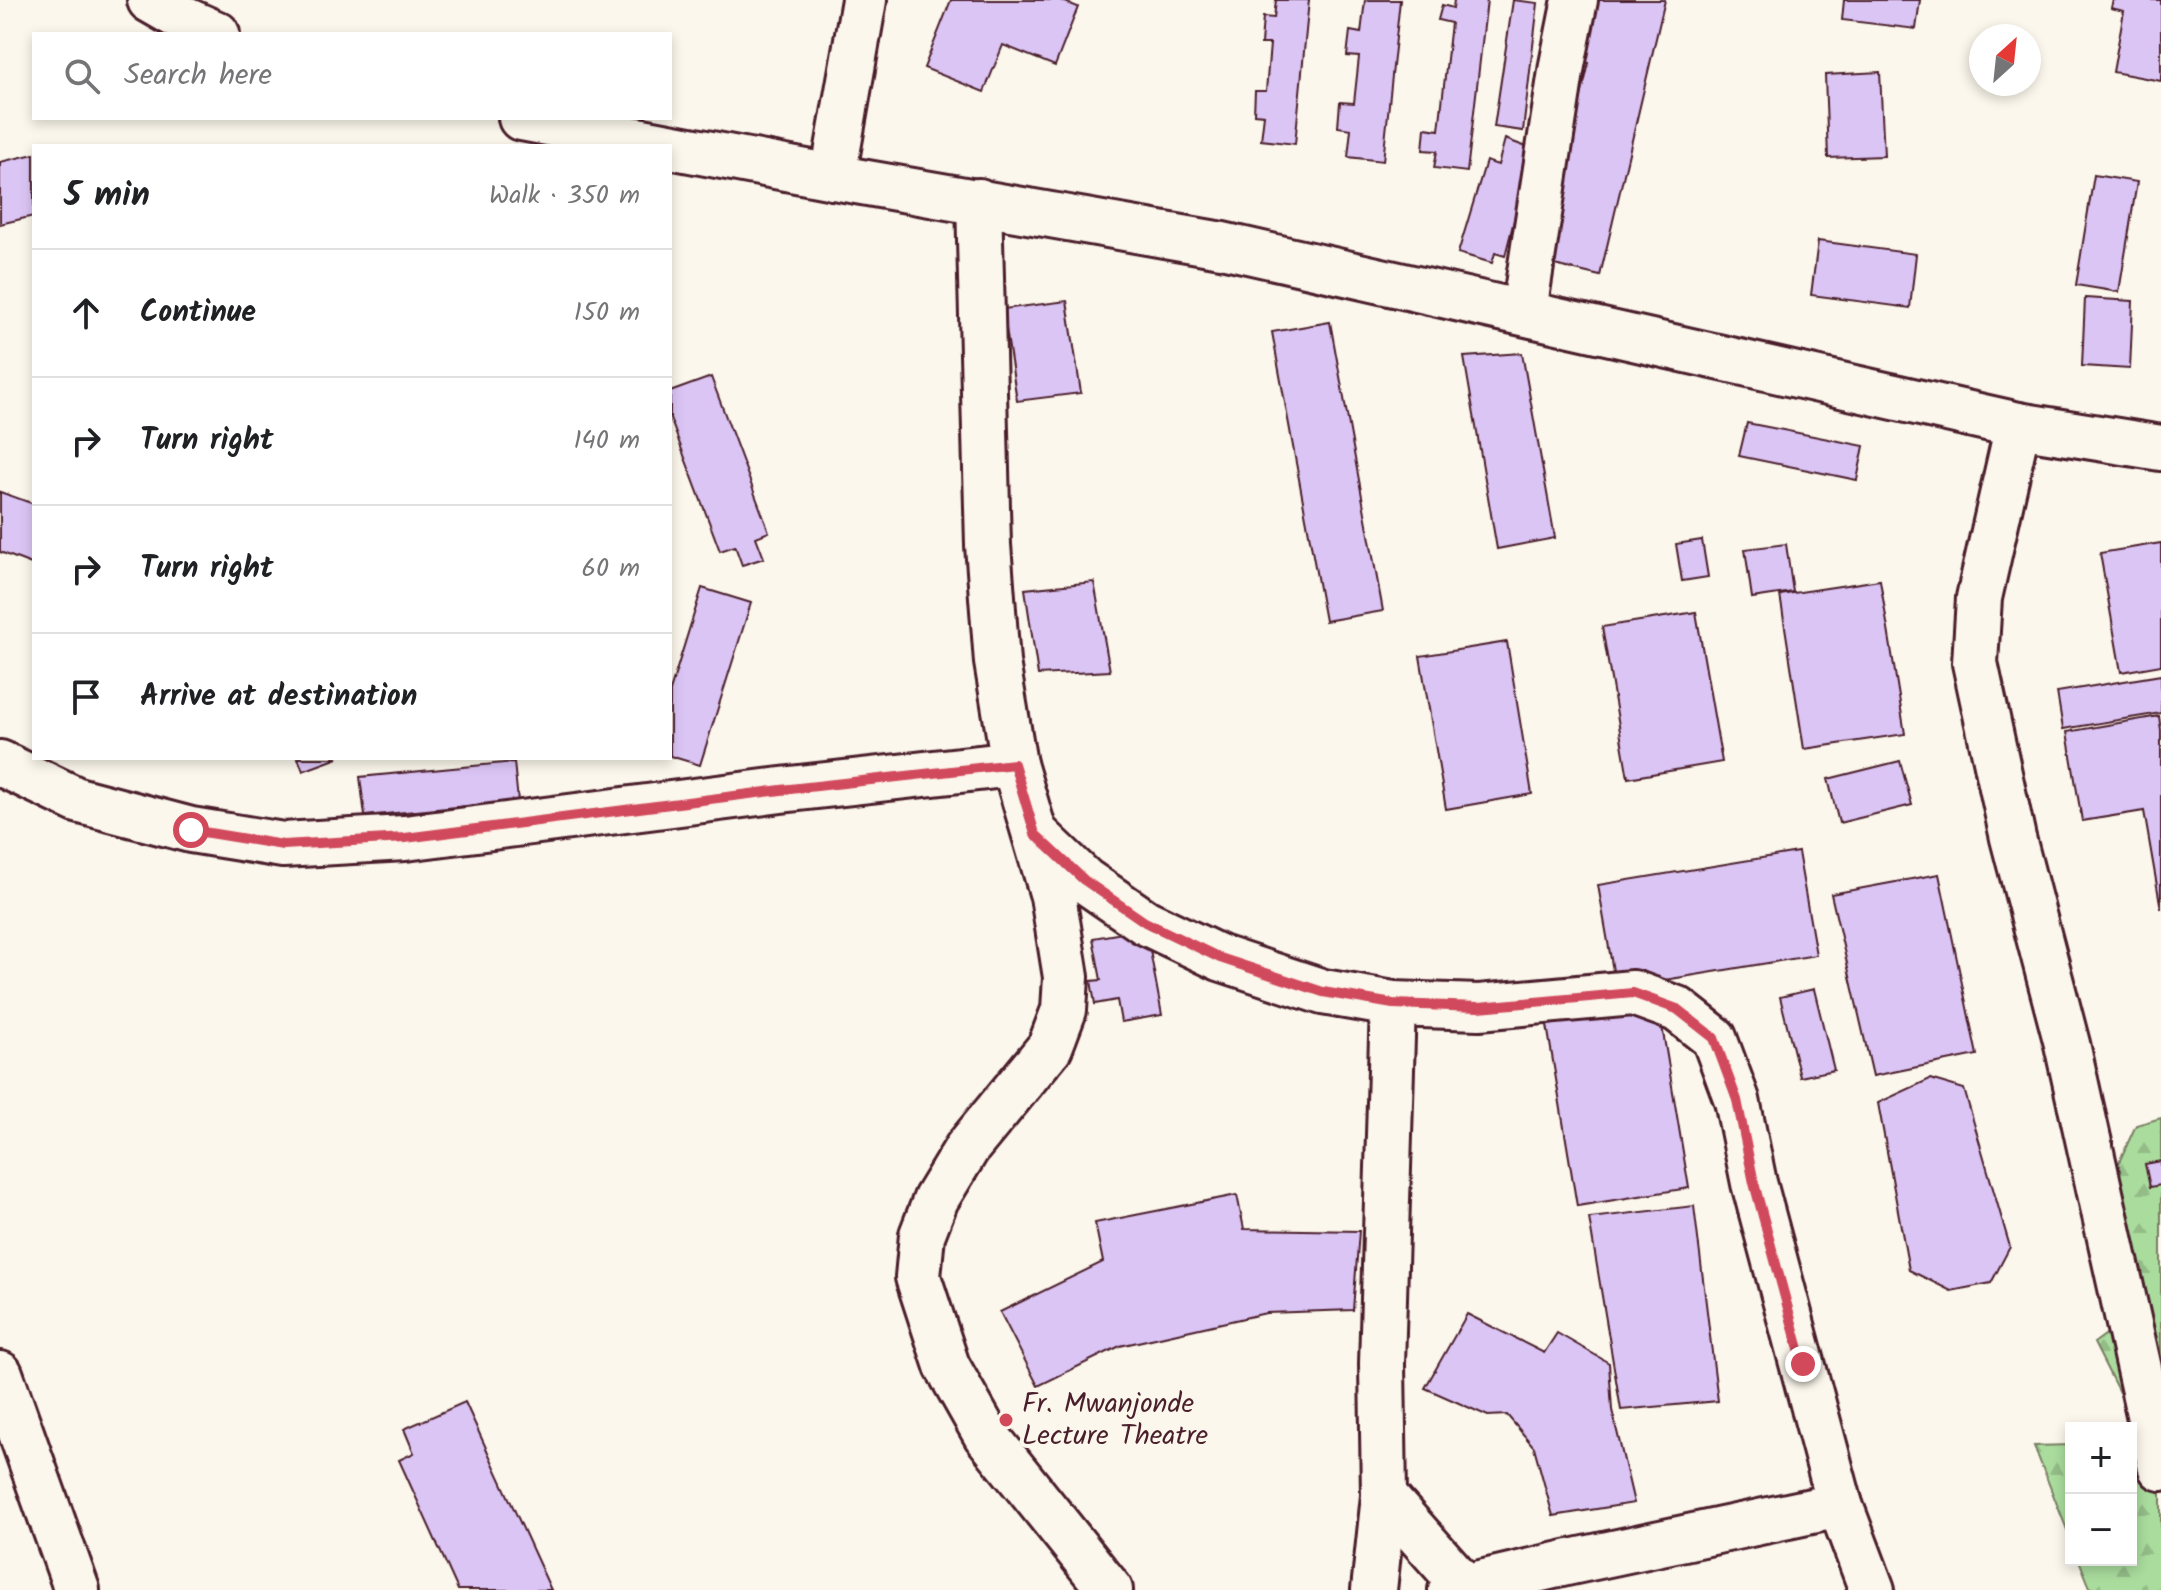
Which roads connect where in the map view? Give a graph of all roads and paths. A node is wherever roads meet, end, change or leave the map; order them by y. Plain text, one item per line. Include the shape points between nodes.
1 (150, 0) edge
2 (864, 0) edge
3 (1575, 0) edge
4 (212, 32) edge
5 (532, 120) edge
6 (658, 144) edge
7 (672, 147) edge
8 (833, 177) junction
9 (979, 201) junction
10 (1524, 311) junction
11 (2018, 425) junction
12 (2161, 448) edge
13 (0, 763) edge
14 (1014, 764) junction
15 (1035, 834) junction
16 (1393, 1004) junction
17 (0, 1374) edge
18 (2161, 1468) edge
19 (1384, 1496) junction
20 (1840, 1505) junction
21 (1457, 1588) edge
22 (77, 1590) edge
23 (1110, 1590) edge
24 (1374, 1590) edge
25 (1872, 1590) edge

1 - 4 main road
2 - 8 main road
3 - 10 main road
5 - 6 main road
7 - 8 main road
8 - 9 main road
9 - 10 main road via 1222,245
9 - 14 main road via 988,545 997,662
10 - 11 main road
11 - 12 main road
11 - 18 main road via 1979,598 1975,663
13 - 14 main road via 77,800 191,830 283,845 405,838
14 - 15 main road
15 - 16 main road via 1084,880 1145,922 1220,958 1323,992
15 - 23 main road via 1062,950 1064,1010 1050,1047 967,1148 936,1199 922,1235 918,1277 947,1366 986,1435
16 - 19 main road via 1382,1364
16 - 20 main road via 1479,1007 1633,993 1677,1009 1714,1038 1737,1100
17 - 22 main road
19 - 21 main road
19 - 24 main road
20 - 21 main road
20 - 25 main road

